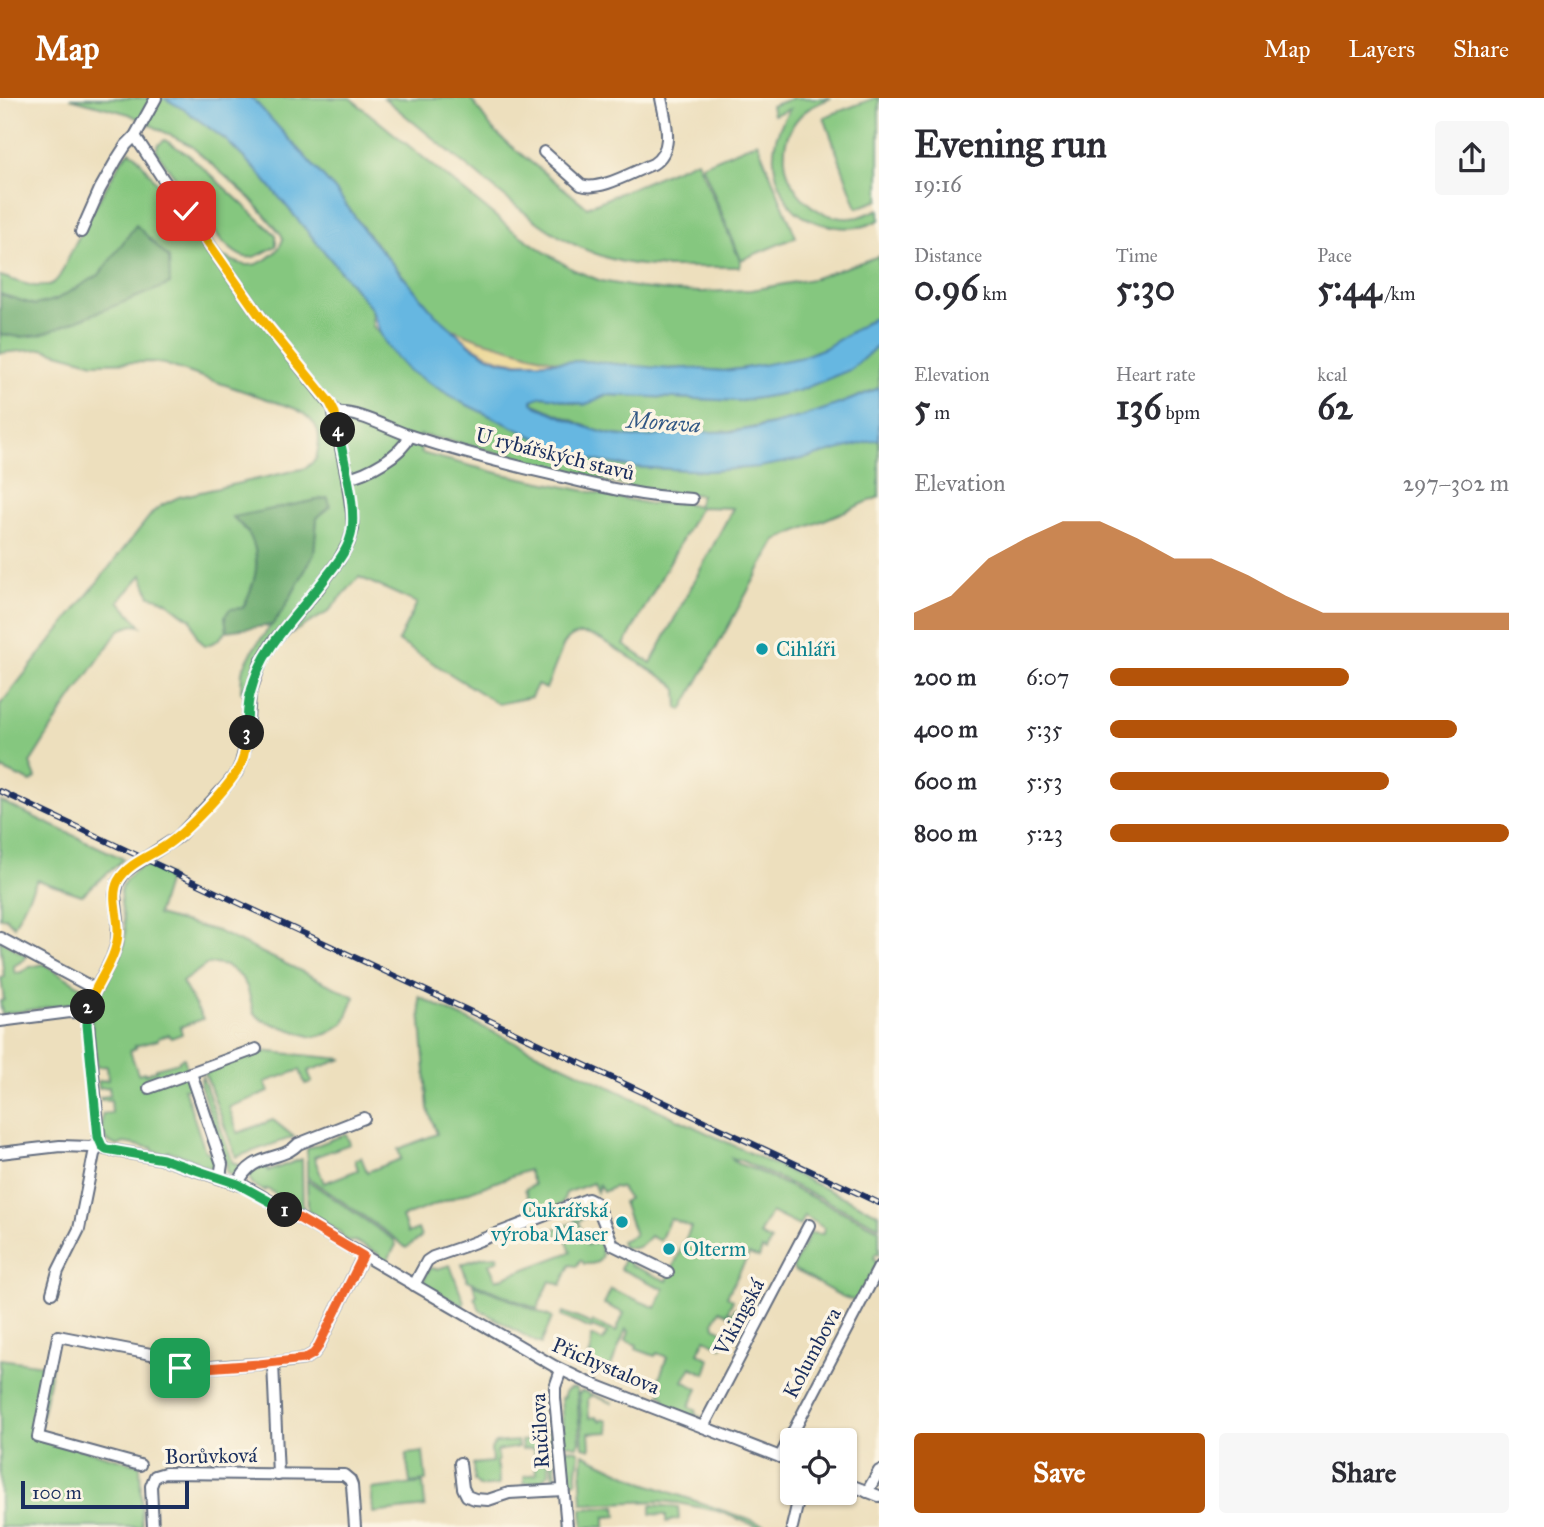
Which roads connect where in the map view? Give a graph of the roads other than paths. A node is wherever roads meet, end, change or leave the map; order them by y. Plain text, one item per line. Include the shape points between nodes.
1 (156, 98) edge
2 (661, 98) edge
3 (135, 136) junction
4 (544, 152) dead end
5 (80, 232) dead end
6 (335, 413) junction
7 (410, 436) junction
8 (347, 478) junction
9 (692, 499) dead end
10 (0, 938) edge
11 (95, 989) junction
12 (87, 1013) junction
13 (0, 1021) edge
14 (256, 1049) dead end
15 (191, 1073) junction
16 (149, 1088) dead end
17 (364, 1118) dead end
18 (100, 1144) junction
19 (0, 1153) edge
20 (220, 1178) junction
21 (238, 1184) junction
22 (809, 1225) dead end
23 (363, 1256) junction
24 (879, 1268) edge
25 (668, 1272) dead end
26 (414, 1285) junction
27 (52, 1293) dead end
28 (273, 1363) junction
29 (561, 1370) junction
30 (703, 1427) junction
31 (795, 1428) edge
32 (780, 1457) edge
33 (460, 1463) dead end
34 (140, 1465) dead end
35 (879, 1471) edge
36 (278, 1475) junction
37 (857, 1488) edge
38 (564, 1490) junction
39 (867, 1492) junction
40 (879, 1496) edge
41 (797, 1505) edge
42 (153, 1527) edge
43 (355, 1527) edge
44 (567, 1527) edge
45 (792, 1527) edge

1 - 3 street
2 - 4 street via 668,130 666,148 653,164 588,187
3 - 5 street via 117,159
3 - 6 street via 261,318
6 - 7 street, U rybářských stavů
6 - 8 street
7 - 8 street via 384,462
7 - 9 street, U rybářských stavů via 609,489
8 - 11 street via 353,529 349,542 317,590 273,642 257,671 241,764 225,788 178,837 120,878 115,895 117,943
10 - 11 street
11 - 12 street
12 - 13 street
12 - 18 street
14 - 15 street
15 - 16 street
15 - 20 street via 222,1164
17 - 21 street via 258,1162
18 - 19 street, Přichystalova
18 - 20 street, Přichystalova
18 - 27 street via 79,1229
20 - 21 street, Přichystalova
21 - 23 street, Přichystalova
22 - 30 street, Vikingská
23 - 26 street, Přichystalova
23 - 28 street via 313,1354
24 - 31 street, Kolumbova
25 - 26 street via 613,1245 596,1203 588,1199 432,1257
26 - 29 street, Přichystalova
28 - 34 street via 182,1369 161,1356 58,1336 38,1437
28 - 36 street, Borůvková
29 - 30 street, Přichystalova
29 - 38 street, Ručilova via 555,1398
30 - 32 street, Přichystalova
33 - 38 street, Ručilova via 463,1488 475,1499
35 - 39 street
36 - 42 street, Borůvková via 157,1475 151,1486
36 - 43 street, Borůvková via 346,1477 352,1485
37 - 39 street
38 - 44 street, Ručilova
39 - 40 street
41 - 45 street

